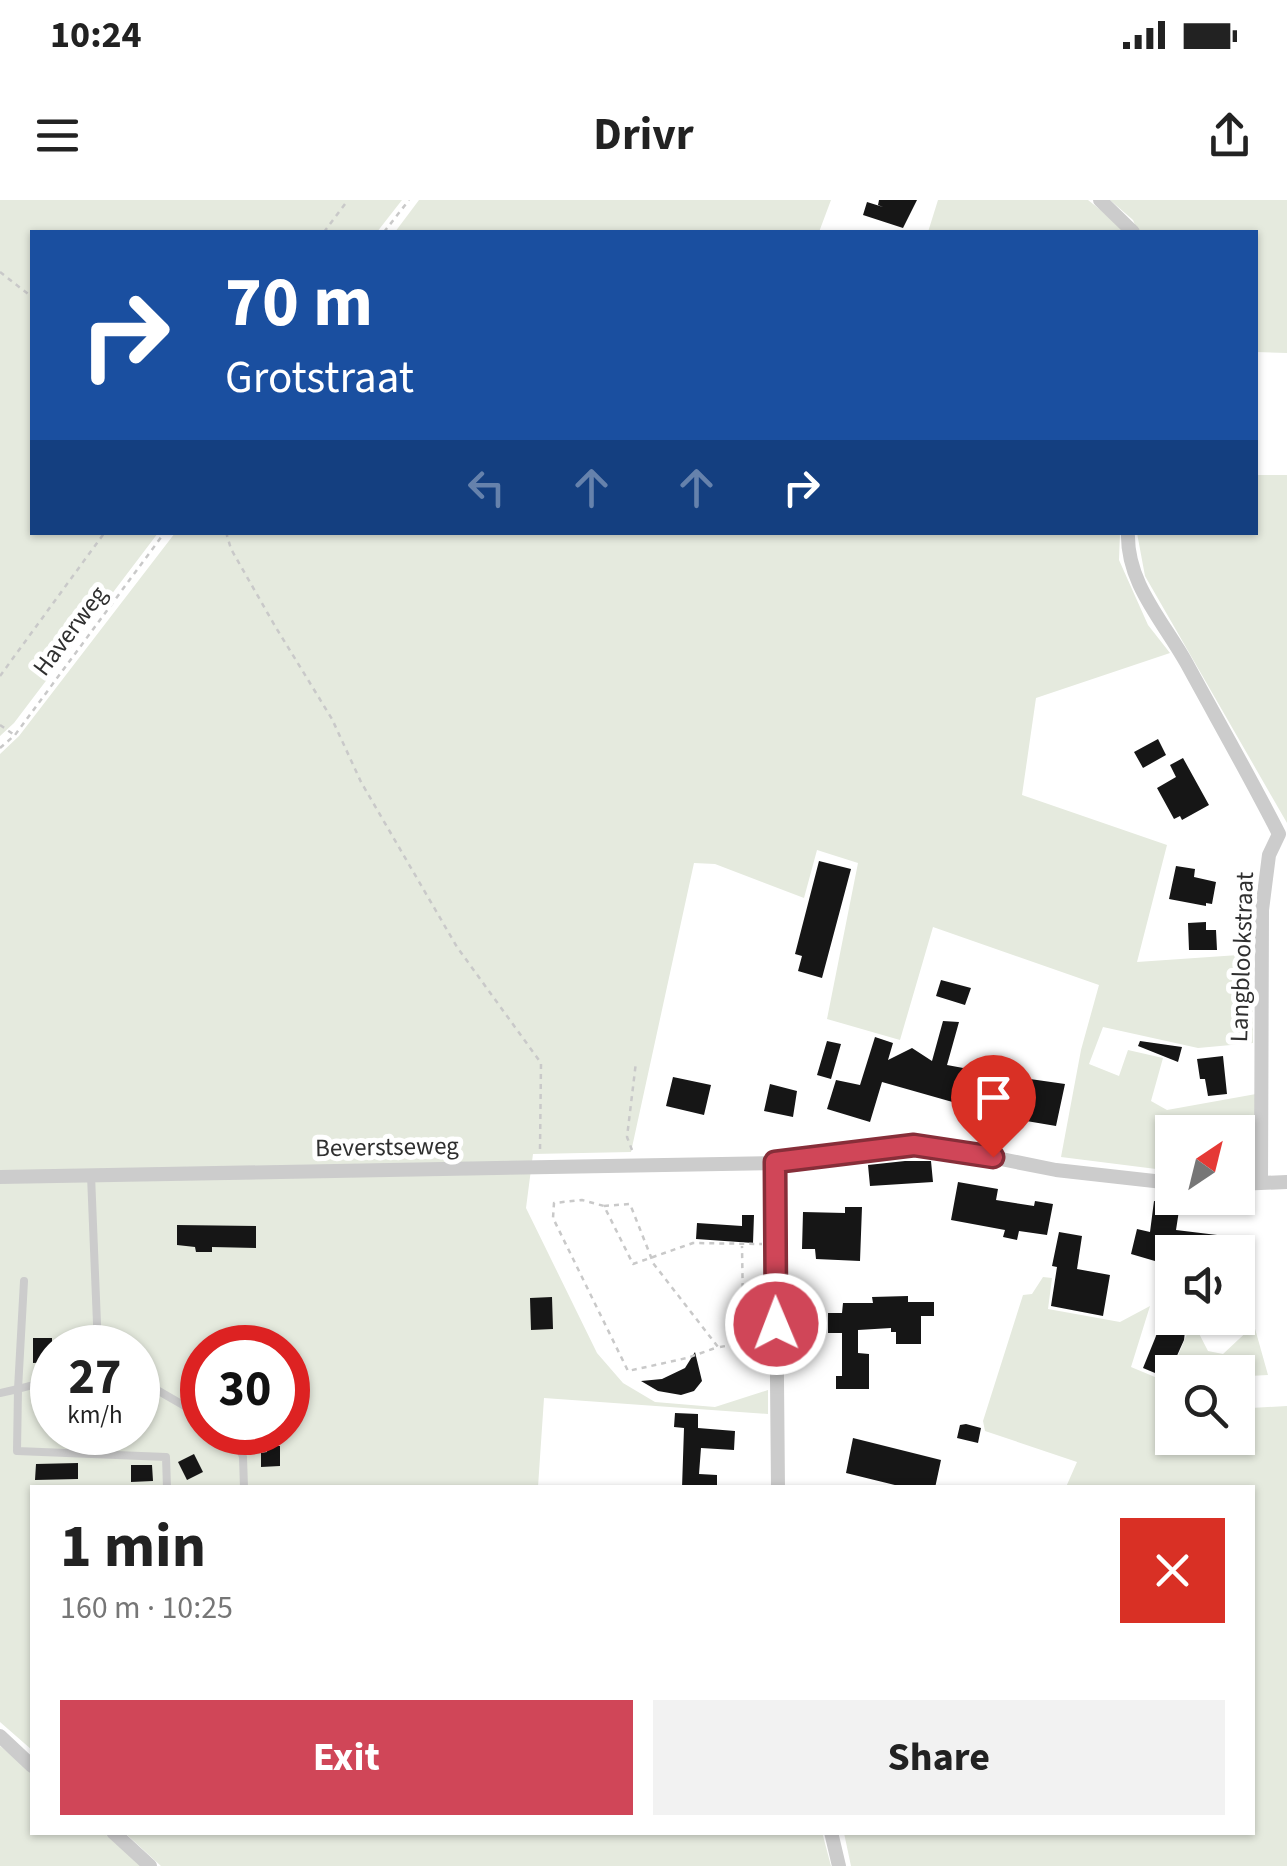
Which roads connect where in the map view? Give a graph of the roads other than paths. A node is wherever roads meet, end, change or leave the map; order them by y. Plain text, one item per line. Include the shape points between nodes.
1 (1100, 200) edge
2 (1131, 230) edge
3 (1128, 535) edge
4 (1283, 834) edge
5 (775, 1162) junction
6 (91, 1176) junction
7 (0, 1177) edge
8 (1155, 1182) edge
9 (1287, 1182) edge
10 (1255, 1184) edge
11 (1261, 1184) junction
12 (24, 1281) dead end
13 (97, 1325) edge
14 (30, 1386) edge
15 (18, 1389) junction
16 (0, 1393) edge
17 (241, 1455) edge
18 (167, 1485) edge
19 (244, 1485) edge
20 (778, 1485) edge
21 (0, 1736) edge
22 (30, 1764) edge
23 (117, 1835) edge
24 (833, 1835) edge
25 (150, 1866) edge
26 (839, 1866) edge

1 - 2 street
3 - 4 street, Langblookstraat via 1140,587
4 - 11 street, Langblookstraat via 1270,855 1262,910
5 - 6 street, Beverstseweg
5 - 8 street, Beverstseweg via 914,1145
5 - 20 street
6 - 7 street, Beverstseweg
6 - 13 lane
9 - 11 street
10 - 11 street
12 - 15 lane
14 - 15 lane
15 - 16 lane
15 - 18 lane via 17,1451 166,1458
17 - 19 lane
21 - 22 street
23 - 25 street
24 - 26 street

